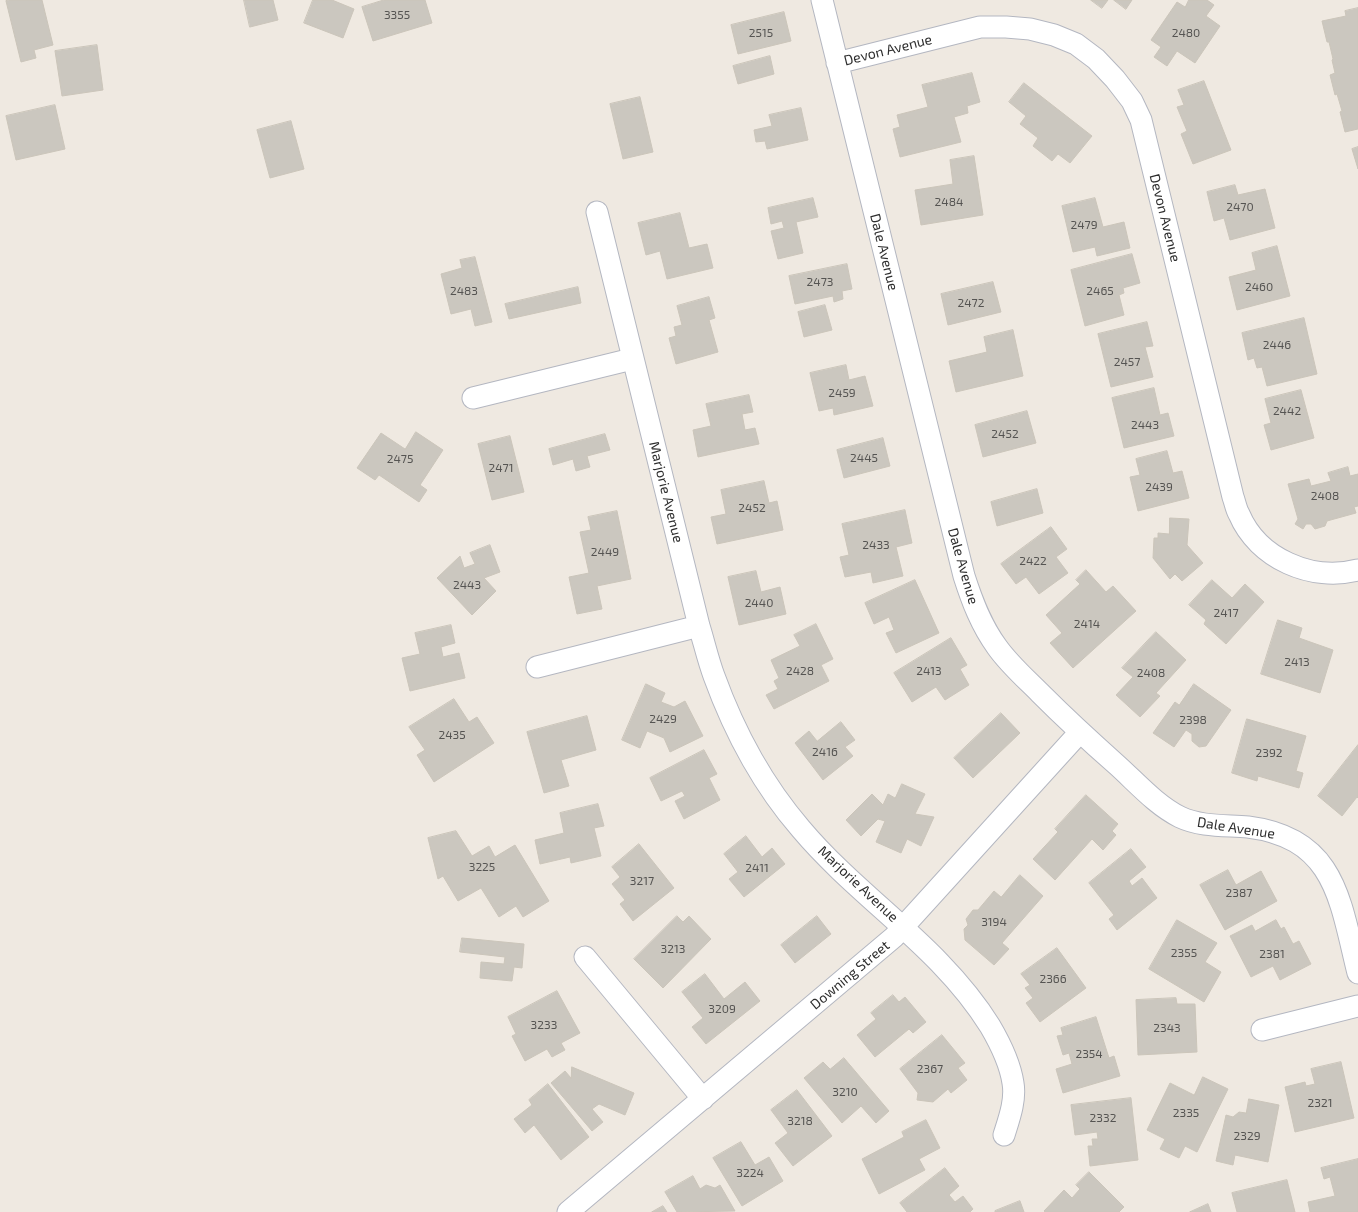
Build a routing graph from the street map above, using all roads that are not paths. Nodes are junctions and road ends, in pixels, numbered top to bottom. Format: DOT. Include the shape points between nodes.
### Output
graph roads {
  1 [pos="822,0"];
  2 [pos="837,63"];
  3 [pos="598,212"];
  4 [pos="632,359"];
  5 [pos="473,398"];
  6 [pos="1358,570"];
  7 [pos="699,626"];
  8 [pos="537,667"];
  9 [pos="1080,732"];
  10 [pos="904,927"];
  11 [pos="585,957"];
  12 [pos="1358,973"];
  13 [pos="1358,1006"];
  14 [pos="1262,1030"];
  15 [pos="703,1099"];
  16 [pos="1004,1134"];
  17 [pos="568,1212"];
  1 -- 2 [label="street, Dale Avenue"];
  2 -- 6 [label="street, Devon Avenue" via="980,28 1006,27 1054,35 1076,44 1096,59 1132,101 1141,120 1239,515 1259,544 1275,557 1296,567 1316,573 1337,574"];
  2 -- 9 [label="street, Dale Avenue" via="971,599 996,646"];
  3 -- 4 [label="street, Marjorie Avenue"];
  4 -- 5 [label="street"];
  4 -- 7 [label="street, Marjorie Avenue"];
  7 -- 8 [label="street"];
  7 -- 10 [label="street, Marjorie Avenue" via="726,707 742,740 777,798 800,829 828,858"];
  9 -- 10 [label="street, Downing Street"];
  9 -- 12 [label="street, Dale Avenue" via="1163,807 1181,817 1200,823 1269,831 1292,839 1309,851 1325,868 1336,889"];
  10 -- 15 [label="street, Downing Street" via="882,949"];
  10 -- 16 [label="street, Marjorie Avenue" via="943,966 997,1038 1014,1084"];
  11 -- 15 [label="street"];
  13 -- 14 [label="street"];
  15 -- 17 [label="street, Downing Street"];
}
